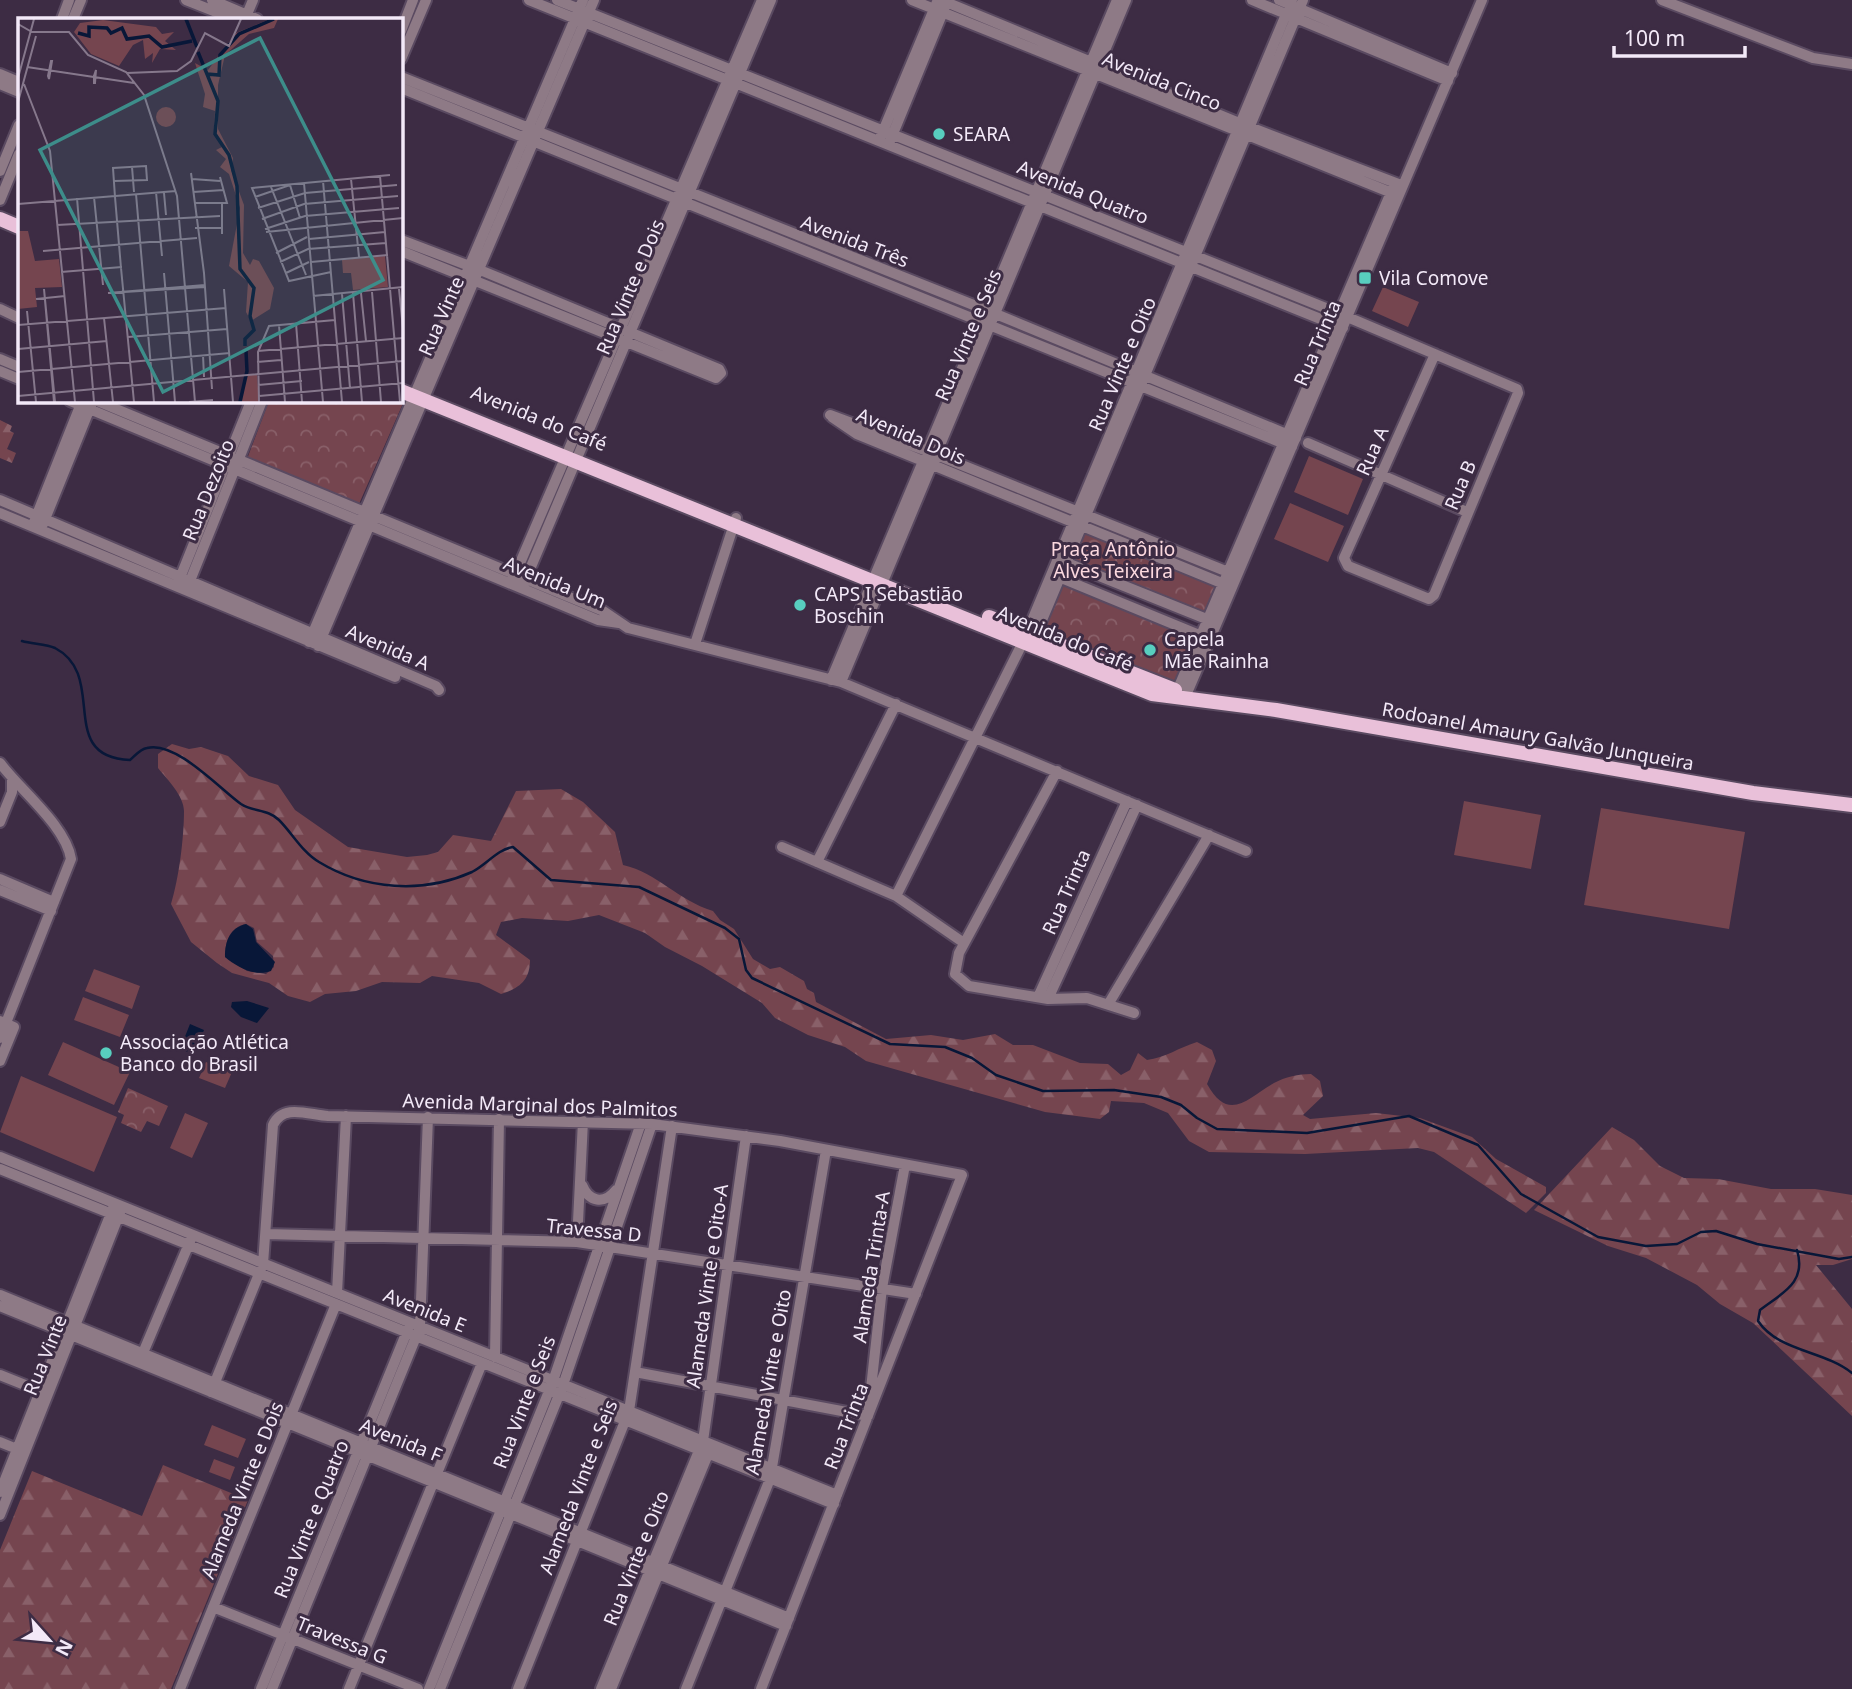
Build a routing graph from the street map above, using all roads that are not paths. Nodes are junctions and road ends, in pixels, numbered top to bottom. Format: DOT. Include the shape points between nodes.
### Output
graph roads {
  1 [pos="69,0"];
  2 [pos="81,0"];
  3 [pos="186,0"];
  4 [pos="212,0"];
  5 [pos="253,0"];
  6 [pos="413,0"];
  7 [pos="426,0"];
  8 [pos="530,0"];
  9 [pos="556,0"];
  10 [pos="594,0"];
  11 [pos="762,0"];
  12 [pos="771,0"];
  13 [pos="912,0"];
  14 [pos="1117,0"];
  15 [pos="1126,0"];
  16 [pos="1252,0"];
  17 [pos="1279,0"];
  18 [pos="1482,0"];
  19 [pos="1662,0"];
  20 [pos="941,4"];
  21 [pos="1295,8"];
  22 [pos="582,12"];
  23 [pos="241,15"];
  24 [pos="62,18"];
  25 [pos="73,18"];
  26 [pos="402,28"];
  27 [pos="402,57"];
  28 [pos="1852,64"];
  29 [pos="1093,68"];
  30 [pos="0,74"];
  31 [pos="734,76"];
  32 [pos="402,77"];
  33 [pos="1450,77"];
  34 [pos="18,82"];
  35 [pos="0,84"];
  36 [pos="402,88"];
  37 [pos="18,92"];
  38 [pos="18,127"];
  39 [pos="1245,129"];
  40 [pos="531,134"];
  41 [pos="886,137"];
  42 [pos="18,156"];
  43 [pos="0,171"];
  44 [pos="1397,190"];
  45 [pos="683,196"];
  46 [pos="1039,198"];
  47 [pos="0,201"];
  48 [pos="0,219"];
  49 [pos="18,227"];
  50 [pos="0,228"];
  51 [pos="18,236"];
  52 [pos="402,240"];
  53 [pos="402,251"];
  54 [pos="1190,260"];
  55 [pos="473,273"];
  56 [pos="0,309"];
  57 [pos="988,317"];
  58 [pos="18,318"];
  59 [pos="1341,321"];
  60 [pos="624,335"];
  61 [pos="1435,354"];
  62 [pos="0,359"];
  63 [pos="18,368"];
  64 [pos="0,371"];
  65 [pos="18,379"];
  66 [pos="1140,379"];
  67 [pos="1517,388"];
  68 [pos="415,393"];
  69 [pos="251,402"];
  70 [pos="262,402"];
  71 [pos="85,403"];
  72 [pos="1290,441"];
  73 [pos="1308,443"];
  74 [pos="570,455"];
  75 [pos="930,458"];
  76 [pos="232,463"];
  77 [pos="1381,475"];
  78 [pos="0,500"];
  79 [pos="1468,512"];
  80 [pos="0,513"];
  81 [pos="367,519"];
  82 [pos="1081,519"];
  83 [pos="735,522"];
  84 [pos="38,523"];
  85 [pos="1067,563"];
  86 [pos="878,578"];
  87 [pos="1061,578"];
  88 [pos="1231,580"];
  89 [pos="518,582"];
  90 [pos="183,585"];
  91 [pos="1434,595"];
  92 [pos="1209,620"];
  93 [pos="1202,636"];
  94 [pos="1029,639"];
  95 [pos="315,640"];
  96 [pos="695,644"];
  97 [pos="836,681"];
  98 [pos="1180,696"];
  99 [pos="1217,703"];
  100 [pos="896,704"];
  101 [pos="975,737"];
  102 [pos="0,763"];
  103 [pos="1057,771"];
  104 [pos="12,780"];
  105 [pos="1132,803"];
  106 [pos="1852,806"];
  107 [pos="0,822"];
  108 [pos="1209,835"];
  109 [pos="782,846"];
  110 [pos="1246,850"];
  111 [pos="817,862"];
  112 [pos="0,880"];
  113 [pos="0,890"];
  114 [pos="896,896"];
  115 [pos="52,907"];
  116 [pos="964,943"];
  117 [pos="1043,998"];
  118 [pos="1109,1003"];
  119 [pos="1134,1013"];
  120 [pos="5,1030"];
  121 [pos="0,1061"];
  122 [pos="346,1116"];
  123 [pos="428,1117"];
  124 [pos="499,1119"];
  125 [pos="583,1121"];
  126 [pos="646,1124"];
  127 [pos="672,1126"];
  128 [pos="746,1136"];
  129 [pos="826,1150"];
  130 [pos="0,1157"];
  131 [pos="905,1165"];
  132 [pos="1,1169"];
  133 [pos="623,1174"];
  134 [pos="962,1175"];
  135 [pos="580,1178"];
  136 [pos="117,1210"];
  137 [pos="266,1234"];
  138 [pos="340,1237"];
  139 [pos="425,1238"];
  140 [pos="190,1240"];
  141 [pos="497,1240"];
  142 [pos="577,1242"];
  143 [pos="603,1246"];
  144 [pos="653,1254"];
  145 [pos="728,1265"];
  146 [pos="265,1270"];
  147 [pos="805,1277"];
  148 [pos="882,1289"];
  149 [pos="916,1294"];
  150 [pos="0,1295"];
  151 [pos="337,1299"];
  152 [pos="0,1306"];
  153 [pos="69,1329"];
  154 [pos="414,1330"];
  155 [pos="495,1357"];
  156 [pos="141,1358"];
  157 [pos="482,1363"];
  158 [pos="635,1372"];
  159 [pos="0,1375"];
  160 [pos="711,1387"];
  161 [pos="556,1388"];
  162 [pos="216,1389"];
  163 [pos="40,1391"];
  164 [pos="784,1400"];
  165 [pos="627,1416"];
  166 [pos="868,1416"];
  167 [pos="289,1418"];
  168 [pos="0,1442"];
  169 [pos="706,1448"];
  170 [pos="363,1449"];
  171 [pos="0,1454"];
  172 [pos="15,1454"];
  173 [pos="771,1474"];
  174 [pos="435,1478"];
  175 [pos="0,1492"];
  176 [pos="835,1500"];
  177 [pos="508,1508"];
  178 [pos="0,1515"];
  179 [pos="579,1537"];
  180 [pos="656,1568"];
  181 [pos="723,1596"];
  182 [pos="214,1607"];
  183 [pos="788,1622"];
  184 [pos="287,1637"];
  185 [pos="359,1665"];
  186 [pos="180,1689"];
  187 [pos="261,1689"];
  188 [pos="272,1689"];
  189 [pos="349,1689"];
  190 [pos="418,1689"];
  191 [pos="429,1689"];
  192 [pos="440,1689"];
  193 [pos="518,1689"];
  194 [pos="601,1689"];
  195 [pos="611,1689"];
  196 [pos="686,1689"];
  197 [pos="761,1689"];
  1 -- 24 [label="street"];
  2 -- 25 [label="street"];
  3 -- 23 [label="street"];
  4 -- 23 [label="street"];
  5 -- 23 [label="street"];
  6 -- 26 [label="street"];
  7 -- 27 [label="street"];
  8 -- 22 [label="street, Avenida Quatro"];
  9 -- 22 [label="street, Avenida Quatro"];
  10 -- 22 [label="street, Rua Vinte"];
  11 -- 31 [label="street, Rua Vinte e Dois"];
  12 -- 31 [label="street, Rua Vinte e Dois"];
  13 -- 20 [label="street, Avenida Cinco"];
  14 -- 29 [label="street, Rua Vinte e Seis"];
  15 -- 29 [label="street, Rua Vinte e Seis"];
  16 -- 21 [label="street"];
  17 -- 21 [label="street"];
  18 -- 33 [label="street, Rua Trinta"];
  19 -- 28 [label="street" via="1813,58"];
  20 -- 29 [label="street, Avenida Cinco"];
  20 -- 41 [label="street"];
  21 -- 33 [label="street"];
  21 -- 39 [label="street, Rua Vinte e Oito"];
  22 -- 31 [label="street, Avenida Quatro"];
  22 -- 40 [label="street, Rua Vinte"];
  29 -- 39 [label="street, Avenida Cinco"];
  29 -- 46 [label="street, Rua Vinte e Seis"];
  30 -- 34 [label="street"];
  31 -- 41 [label="street, Avenida Quatro"];
  31 -- 45 [label="street, Rua Vinte e Dois"];
  32 -- 40 [label="street, Avenida Três"];
  33 -- 44 [label="street, Rua Trinta"];
  35 -- 37 [label="street"];
  36 -- 40 [label="street, Avenida Três"];
  38 -- 43 [label="street"];
  39 -- 44 [label="street, Avenida Cinco"];
  39 -- 54 [label="street, Rua Vinte e Oito"];
  40 -- 45 [label="street, Avenida Três"];
  40 -- 55 [label="street, Rua Vinte"];
  41 -- 46 [label="street, Avenida Quatro"];
  42 -- 47 [label="street"];
  44 -- 59 [label="street, Rua Trinta"];
  45 -- 57 [label="street, Avenida Três"];
  45 -- 60 [label="street, Rua Vinte e Dois"];
  46 -- 54 [label="street, Avenida Quatro"];
  46 -- 57 [label="street, Rua Vinte e Seis"];
  48 -- 49 [label="main road"];
  50 -- 51 [label="main road"];
  52 -- 55 [label="street"];
  53 -- 55 [label="street"];
  54 -- 59 [label="street, Avenida Quatro"];
  54 -- 66 [label="street, Rua Vinte e Oito"];
  55 -- 60 [label="street"];
  55 -- 68 [label="street, Rua Vinte"];
  56 -- 58 [label="street"];
  57 -- 66 [label="street, Avenida Três"];
  57 -- 75 [label="street, Rua Vinte e Seis"];
  59 -- 61 [label="street, Avenida Quatro"];
  59 -- 72 [label="street, Rua Trinta"];
  60 -- 60 [label="street" via="716,378 719,377 719,369"];
  60 -- 74 [label="street, Rua Vinte e Dois"];
  61 -- 67 [label="street, Avenida Quatro"];
  61 -- 77 [label="street, Rua A"];
  62 -- 63 [label="street"];
  64 -- 65 [label="street"];
  66 -- 72 [label="street, Avenida Três"];
  66 -- 82 [label="street, Rua Vinte e Oito"];
  67 -- 79 [label="street, Rua B"];
  68 -- 74 [label="main road, Avenida do Café"];
  68 -- 81 [label="street, Rua Vinte"];
  69 -- 76 [label="street, Rua Dezoito"];
  70 -- 76 [label="street, Rua Dezoito"];
  71 -- 76 [label="street, Avenida Um"];
  71 -- 84 [label="street"];
  72 -- 88 [label="street, Rua Trinta"];
  73 -- 77 [label="street"];
  74 -- 83 [label="main road, Avenida do Café"];
  74 -- 89 [label="street, Rua Vinte e Dois"];
  75 -- 75 [label="street, Avenida Dois" via="830,415 848,429"];
  75 -- 82 [label="street, Avenida Dois"];
  75 -- 86 [label="street, Rua Vinte e Seis"];
  76 -- 81 [label="street, Avenida Um"];
  76 -- 90 [label="street, Rua Dezoito"];
  77 -- 79 [label="street"];
  77 -- 91 [label="street, Rua A" via="1345,562 1423,598"];
  78 -- 84 [label="street, Avenida A"];
  79 -- 91 [label="street, Rua B"];
  80 -- 84 [label="street, Avenida A"];
  81 -- 89 [label="street, Avenida Um"];
  81 -- 95 [label="street, Rua Vinte"];
  82 -- 85 [label="street, Rua Vinte e Oito"];
  82 -- 88 [label="street, Avenida Dois"];
  82 -- 94 [label="street, Rua Vinte e Oito"];
  83 -- 86 [label="main road, Avenida do Café"];
  83 -- 96 [label="street"];
  84 -- 90 [label="street, Avenida A"];
  85 -- 87 [label="street, Rua Vinte e Oito"];
  85 -- 92 [label="street"];
  86 -- 94 [label="main road, Avenida do Café"];
  86 -- 97 [label="street, Rua Vinte e Seis"];
  87 -- 93 [label="street"];
  87 -- 94 [label="street, Rua Vinte e Oito"];
  88 -- 92 [label="street, Rua Trinta"];
  88 -- 98 [label="street, Rua Trinta"];
  89 -- 96 [label="street, Avenida Um" via="619,623"];
  90 -- 95 [label="street, Avenida A"];
  92 -- 93 [label="street, Rua Trinta"];
  93 -- 98 [label="street, Rua Trinta"];
  94 -- 98 [label="main road, Avenida do Café"];
  94 -- 101 [label="street, Rua Vinte e Oito"];
  95 -- 95 [label="street, Avenida A" via="432,692 439,690 436,686"];
  96 -- 97 [label="street, Avenida Um"];
  97 -- 100 [label="street, Avenida Um"];
  98 -- 99 [label="main road, Avenida do Café"];
  99 -- 106 [label="main road, Rodoanel Amaury Galvão Junqueira"];
  100 -- 101 [label="street, Avenida Um"];
  100 -- 111 [label="street"];
  101 -- 103 [label="street, Avenida Um"];
  101 -- 114 [label="street, Rua Vinte e Oito"];
  102 -- 104 [label="street"];
  103 -- 105 [label="street, Avenida Um"];
  103 -- 116 [label="street"];
  104 -- 107 [label="street"];
  104 -- 115 [label="street" via="70,850 70,865"];
  105 -- 108 [label="street, Avenida Um"];
  105 -- 117 [label="street, Rua Trinta"];
  108 -- 110 [label="street, Avenida Um"];
  108 -- 118 [label="street"];
  109 -- 111 [label="street"];
  111 -- 114 [label="street"];
  112 -- 115 [label="street"];
  113 -- 115 [label="street"];
  114 -- 116 [label="street"];
  115 -- 120 [label="street"];
  116 -- 117 [label="street" via="954,968 961,983"];
  117 -- 118 [label="street"];
  118 -- 119 [label="street"];
  120 -- 121 [label="street"];
  122 -- 123 [label="street, Avenida Marginal dos Palmitos"];
  122 -- 137 [label="street, Avenida Marginal dos Palmitos" via="282,1113 273,1127"];
  122 -- 138 [label="street, Alameda Vinte e Dois"];
  123 -- 124 [label="street, Avenida Marginal dos Palmitos"];
  123 -- 139 [label="street, Rua Vinte e Quatro"];
  124 -- 125 [label="street, Avenida Marginal dos Palmitos"];
  124 -- 141 [label="street"];
  125 -- 126 [label="street, Avenida Marginal dos Palmitos"];
  125 -- 135 [label="street"];
  126 -- 127 [label="street, Avenida Marginal dos Palmitos"];
  126 -- 133 [label="street, Rua Vinte e Seis"];
  126 -- 143 [label="street, Rua Vinte e Seis"];
  127 -- 128 [label="street, Avenida Marginal dos Palmitos"];
  127 -- 144 [label="street, Alameda Vinte e Seis"];
  128 -- 129 [label="street, Avenida Marginal dos Palmitos"];
  128 -- 145 [label="street, Alameda Vinte e Oito-A"];
  129 -- 131 [label="street, Avenida Marginal dos Palmitos"];
  129 -- 147 [label="street, Alameda Vinte e Oito"];
  130 -- 136 [label="street, Avenida E"];
  131 -- 134 [label="street, Avenida Marginal dos Palmitos"];
  131 -- 148 [label="street, Alameda Trinta-A"];
  132 -- 136 [label="street, Avenida E"];
  133 -- 135 [label="street" via="616,1190 602,1200 588,1196"];
  133 -- 143 [label="street, Rua Vinte e Seis"];
  134 -- 149 [label="street, Rua Trinta"];
  135 -- 142 [label="street"];
  136 -- 140 [label="street, Avenida E"];
  136 -- 153 [label="street, Rua Vinte"];
  137 -- 138 [label="street, Travessa D"];
  137 -- 146 [label="street"];
  138 -- 139 [label="street, Travessa D"];
  138 -- 151 [label="street, Alameda Vinte e Dois"];
  139 -- 141 [label="street, Travessa D"];
  139 -- 154 [label="street, Rua Vinte e Quatro"];
  140 -- 146 [label="street, Avenida E"];
  140 -- 156 [label="street"];
  141 -- 142 [label="street, Travessa D"];
  141 -- 155 [label="street"];
  142 -- 143 [label="street, Travessa D"];
  143 -- 144 [label="street, Travessa D"];
  143 -- 161 [label="street, Rua Vinte e Seis"];
  144 -- 145 [label="street, Travessa D"];
  144 -- 158 [label="street, Alameda Vinte e Seis"];
  145 -- 147 [label="street, Travessa D"];
  145 -- 160 [label="street, Alameda Vinte e Oito-A"];
  146 -- 151 [label="street, Avenida E"];
  146 -- 162 [label="street"];
  147 -- 148 [label="street, Travessa D"];
  147 -- 164 [label="street, Alameda Vinte e Oito"];
  148 -- 149 [label="street, Travessa D"];
  148 -- 166 [label="street, Alameda Trinta-A"];
  149 -- 166 [label="street, Rua Trinta"];
  150 -- 153 [label="street, Avenida F"];
  151 -- 154 [label="street, Avenida E"];
  151 -- 167 [label="street, Alameda Vinte e Dois"];
  152 -- 153 [label="street, Avenida F"];
  153 -- 156 [label="street, Avenida F"];
  153 -- 163 [label="street, Rua Vinte"];
  153 -- 178 [label="street, Rua Vinte"];
  154 -- 155 [label="street, Avenida E"];
  154 -- 157 [label="street, Avenida E"];
  154 -- 170 [label="street, Rua Vinte e Quatro"];
  155 -- 161 [label="street, Avenida E"];
  156 -- 162 [label="street, Avenida F"];
  157 -- 161 [label="street, Avenida E"];
  157 -- 174 [label="street"];
  158 -- 160 [label="street"];
  158 -- 165 [label="street, Alameda Vinte e Seis"];
  159 -- 163 [label="street"];
  160 -- 164 [label="street"];
  160 -- 169 [label="street, Alameda Vinte e Oito-A"];
  161 -- 165 [label="street, Avenida E"];
  161 -- 177 [label="street, Rua Vinte e Seis"];
  162 -- 167 [label="street, Avenida F"];
  163 -- 172 [label="street, Rua Vinte"];
  164 -- 166 [label="street"];
  164 -- 173 [label="street, Alameda Vinte e Oito"];
  165 -- 169 [label="street, Avenida E"];
  165 -- 179 [label="street, Alameda Vinte e Seis"];
  166 -- 176 [label="street, Rua Trinta"];
  167 -- 170 [label="street, Avenida F"];
  167 -- 182 [label="street, Alameda Vinte e Dois"];
  168 -- 172 [label="street"];
  169 -- 173 [label="street, Avenida E"];
  169 -- 180 [label="street, Rua Vinte e Oito"];
  170 -- 174 [label="street, Avenida F"];
  170 -- 184 [label="street, Rua Vinte e Quatro"];
  171 -- 172 [label="street"];
  172 -- 175 [label="street, Rua Vinte"];
  173 -- 176 [label="street, Avenida E"];
  173 -- 181 [label="street, Alameda Vinte e Oito"];
  174 -- 177 [label="street, Avenida F"];
  174 -- 185 [label="street"];
  176 -- 183 [label="street, Rua Trinta"];
  177 -- 179 [label="street, Avenida F"];
  177 -- 191 [label="street, Rua Vinte e Seis"];
  177 -- 192 [label="street, Rua Vinte e Seis"];
  179 -- 180 [label="street, Avenida F"];
  179 -- 193 [label="street, Alameda Vinte e Seis"];
  180 -- 181 [label="street, Avenida F"];
  180 -- 194 [label="street, Rua Vinte e Oito"];
  180 -- 195 [label="street, Rua Vinte e Oito"];
  181 -- 183 [label="street, Avenida F"];
  181 -- 196 [label="street, Alameda Vinte e Oito"];
  182 -- 184 [label="street, Travessa G"];
  182 -- 186 [label="street, Alameda Vinte e Dois"];
  183 -- 197 [label="street, Rua Trinta"];
  184 -- 185 [label="street, Travessa G"];
  184 -- 187 [label="street, Rua Vinte e Quatro"];
  184 -- 188 [label="street, Rua Vinte e Quatro"];
  185 -- 189 [label="street"];
  185 -- 190 [label="street, Travessa G"];
}
